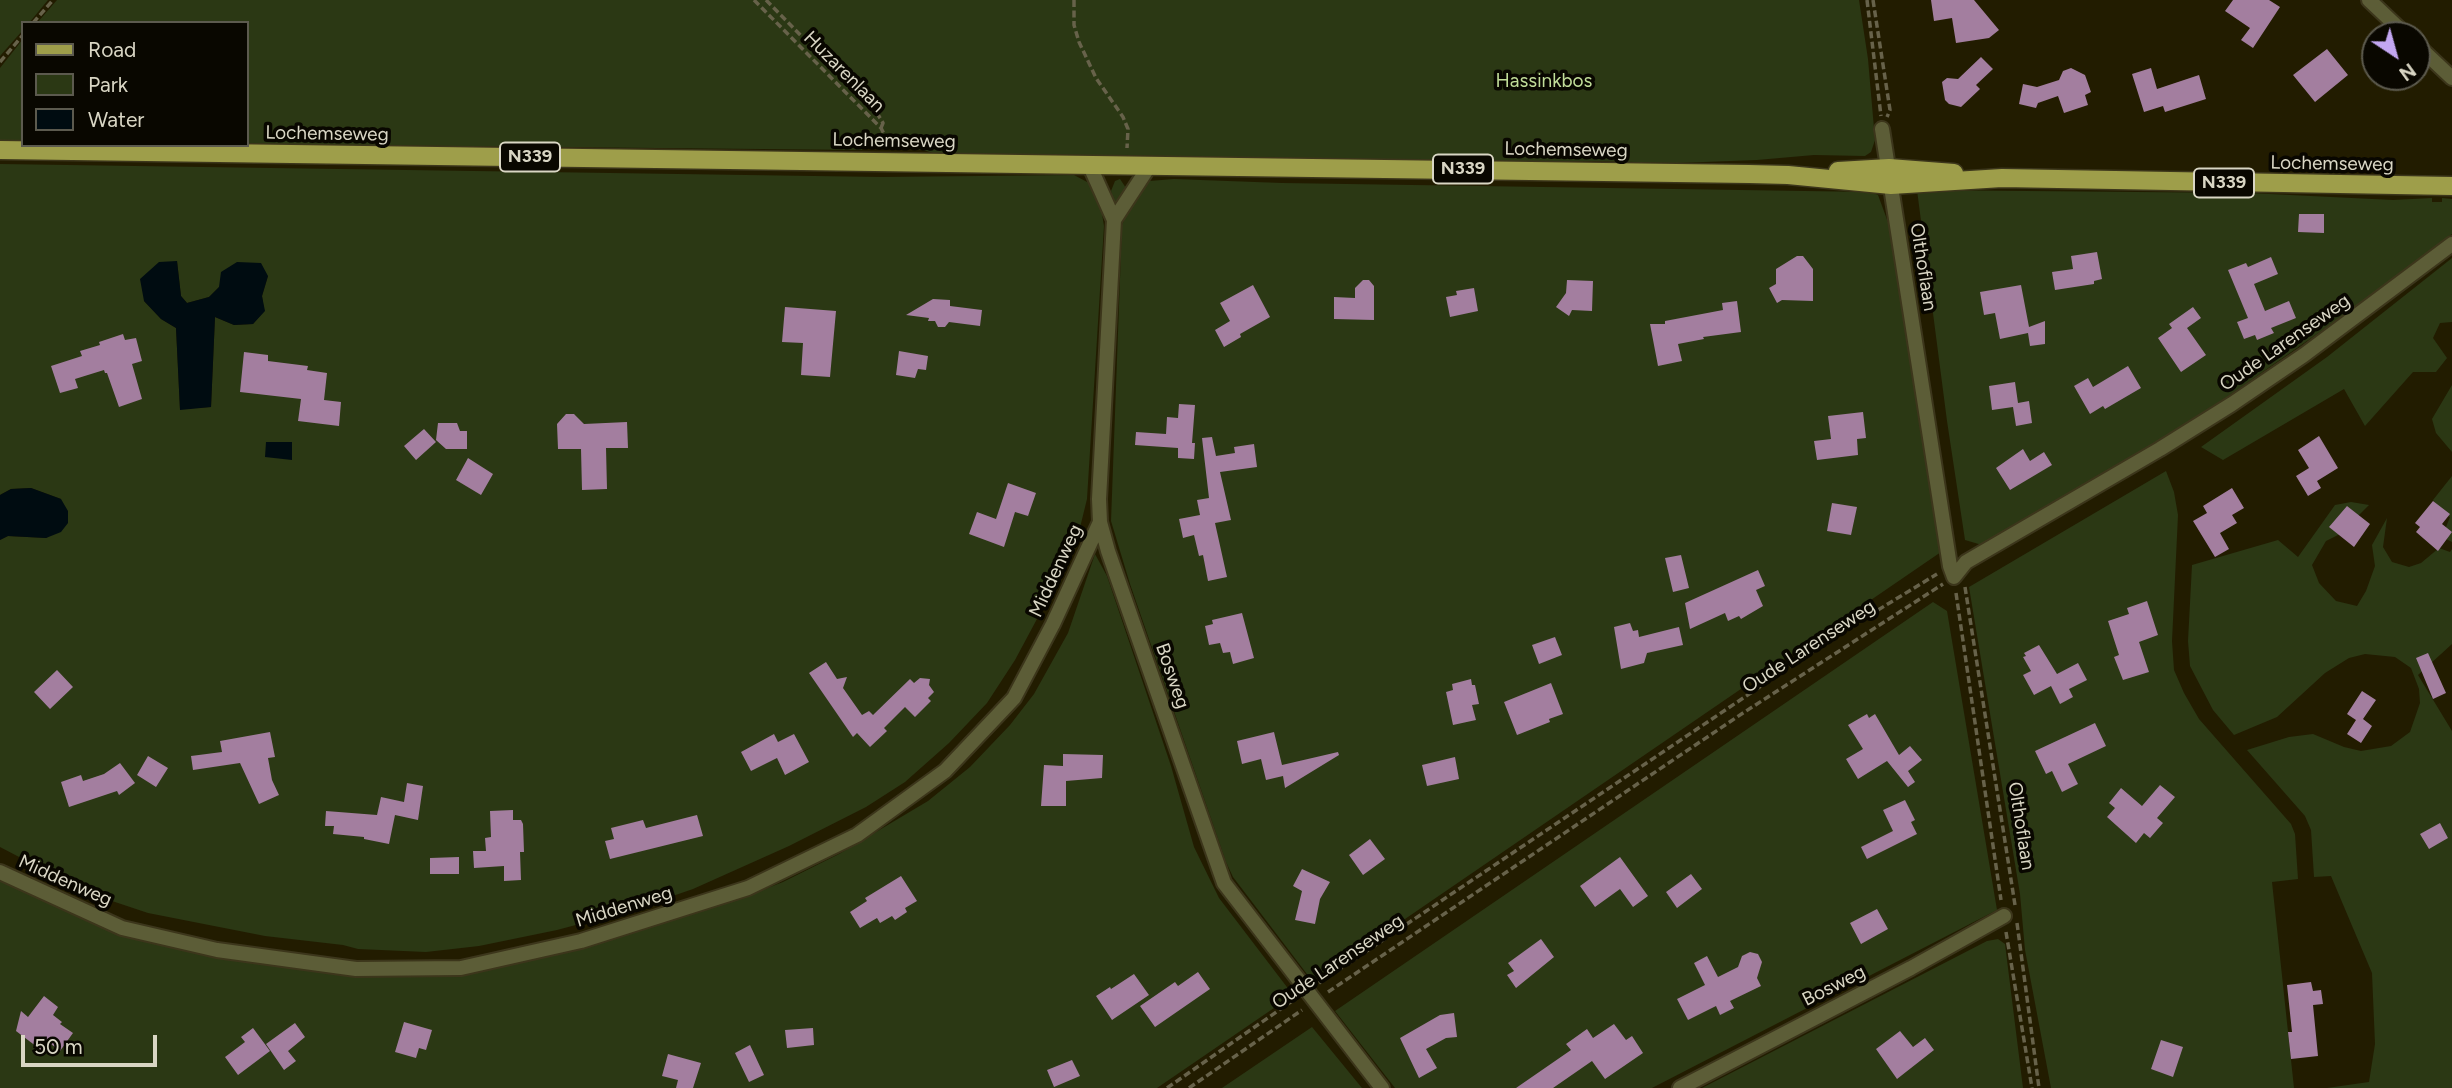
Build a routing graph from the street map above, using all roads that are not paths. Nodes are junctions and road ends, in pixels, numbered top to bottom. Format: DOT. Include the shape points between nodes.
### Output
graph roads {
  1 [pos="2369,0"];
  2 [pos="2391,21"];
  3 [pos="2431,58"];
  4 [pos="2452,78"];
  5 [pos="1882,129"];
  6 [pos="0,150"];
  7 [pos="1089,164"];
  8 [pos="1150,164"];
  9 [pos="1890,176"];
  10 [pos="2452,186"];
  11 [pos="1114,220"];
  12 [pos="2452,244"];
  13 [pos="1100,522"];
  14 [pos="1952,571"];
  15 [pos="0,872"];
  16 [pos="2012,916"];
  17 [pos="1382,1088"];
  18 [pos="1679,1088"];
  1 -- 2 [label="street"];
  3 -- 4 [label="street"];
  5 -- 9 [label="street, Olthoflaan"];
  6 -- 7 [label="main road, Lochemseweg / N339"];
  7 -- 8 [label="main road, Lochemseweg / N339"];
  7 -- 11 [label="street, Bosweg"];
  8 -- 9 [label="main road, Lochemseweg / N339"];
  8 -- 11 [label="street, Bosweg"];
  9 -- 10 [label="main road, Lochemseweg / N339"];
  9 -- 14 [label="street, Olthoflaan"];
  11 -- 13 [label="street, Bosweg"];
  12 -- 14 [label="street, Oude Larenseweg" via="2232,404"];
  13 -- 15 [label="street, Middenweg" via="1014,698 945,771 857,835 748,888 581,941 461,968 356,969 217,950 122,928"];
  13 -- 17 [label="street, Bosweg" via="1224,883"];
  16 -- 18 [label="street, Bosweg"];
}
